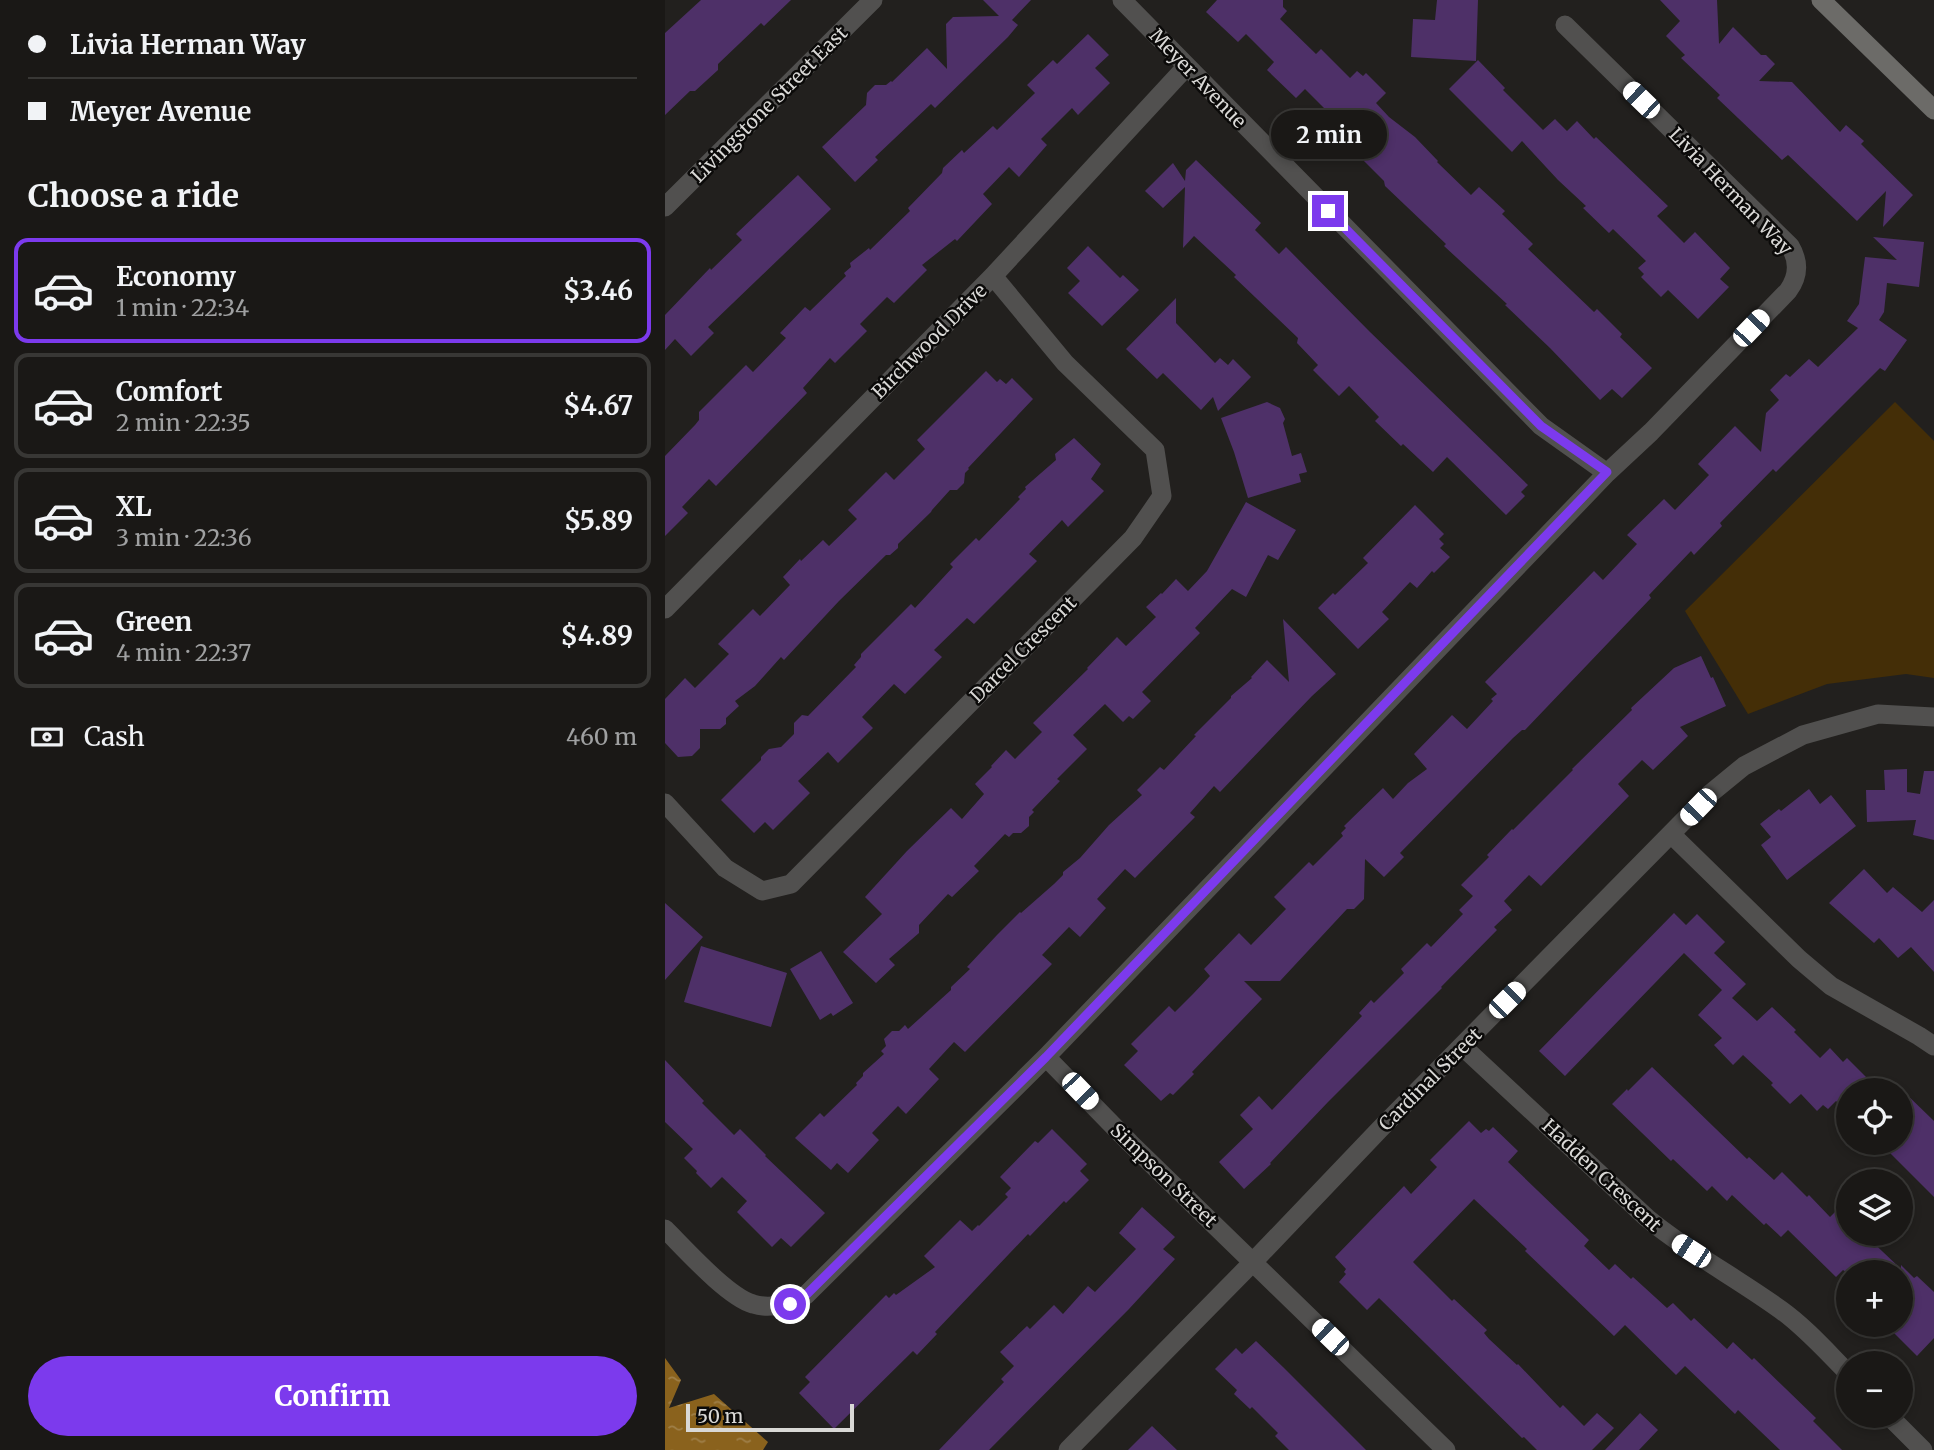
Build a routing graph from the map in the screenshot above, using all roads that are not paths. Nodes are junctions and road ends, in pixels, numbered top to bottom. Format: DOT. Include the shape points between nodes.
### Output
graph roads {
  1 [pos="873,0"];
  2 [pos="1122,0"];
  3 [pos="1821,0"];
  4 [pos="1565,25"];
  5 [pos="1186,67"];
  6 [pos="1934,110"];
  7 [pos="665,207"];
  8 [pos="993,276"];
  9 [pos="1607,472"];
  10 [pos="665,609"];
  11 [pos="1934,717"];
  12 [pos="665,803"];
  13 [pos="1672,835"];
  14 [pos="1462,1046"];
  15 [pos="1934,1046"];
  16 [pos="1046,1057"];
  17 [pos="665,1229"];
  18 [pos="1253,1262"];
  19 [pos="1836,1361"];
  20 [pos="1901,1428"];
  21 [pos="1068,1450"];
  22 [pos="1446,1450"];
  23 [pos="1923,1450"];
  1 -- 7 [label="street, Livingstone Street East"];
  2 -- 5 [label="street, Meyer Avenue"];
  3 -- 6 [label="main road"];
  4 -- 9 [label="street, Livia Herman Way" via="1787,244 1797,265 1789,290"];
  5 -- 8 [label="street, Birchwood Drive"];
  5 -- 9 [label="street, Meyer Avenue" via="1541,426"];
  8 -- 10 [label="street, Birchwood Drive"];
  8 -- 12 [label="street, Darcel Crescent" via="1065,363 1155,450 1162,496 1133,538 792,884 762,891 726,868"];
  9 -- 16 [label="street, Livia Herman Way"];
  11 -- 13 [label="street, Cardinal Street" via="1878,714 1803,735 1744,766"];
  13 -- 14 [label="street, Cardinal Street"];
  13 -- 15 [label="street" via="1831,986"];
  14 -- 18 [label="street, Cardinal Street"];
  14 -- 19 [label="street, Hadden Crescent" via="1647,1218 1783,1311"];
  16 -- 17 [label="street, Livia Herman Way" via="806,1295 790,1304 754,1305 738,1297"];
  16 -- 18 [label="street, Simpson Street"];
  18 -- 21 [label="street, Cardinal Street"];
  18 -- 22 [label="street, Simpson Street"];
  20 -- 23 [label="street"];
}
